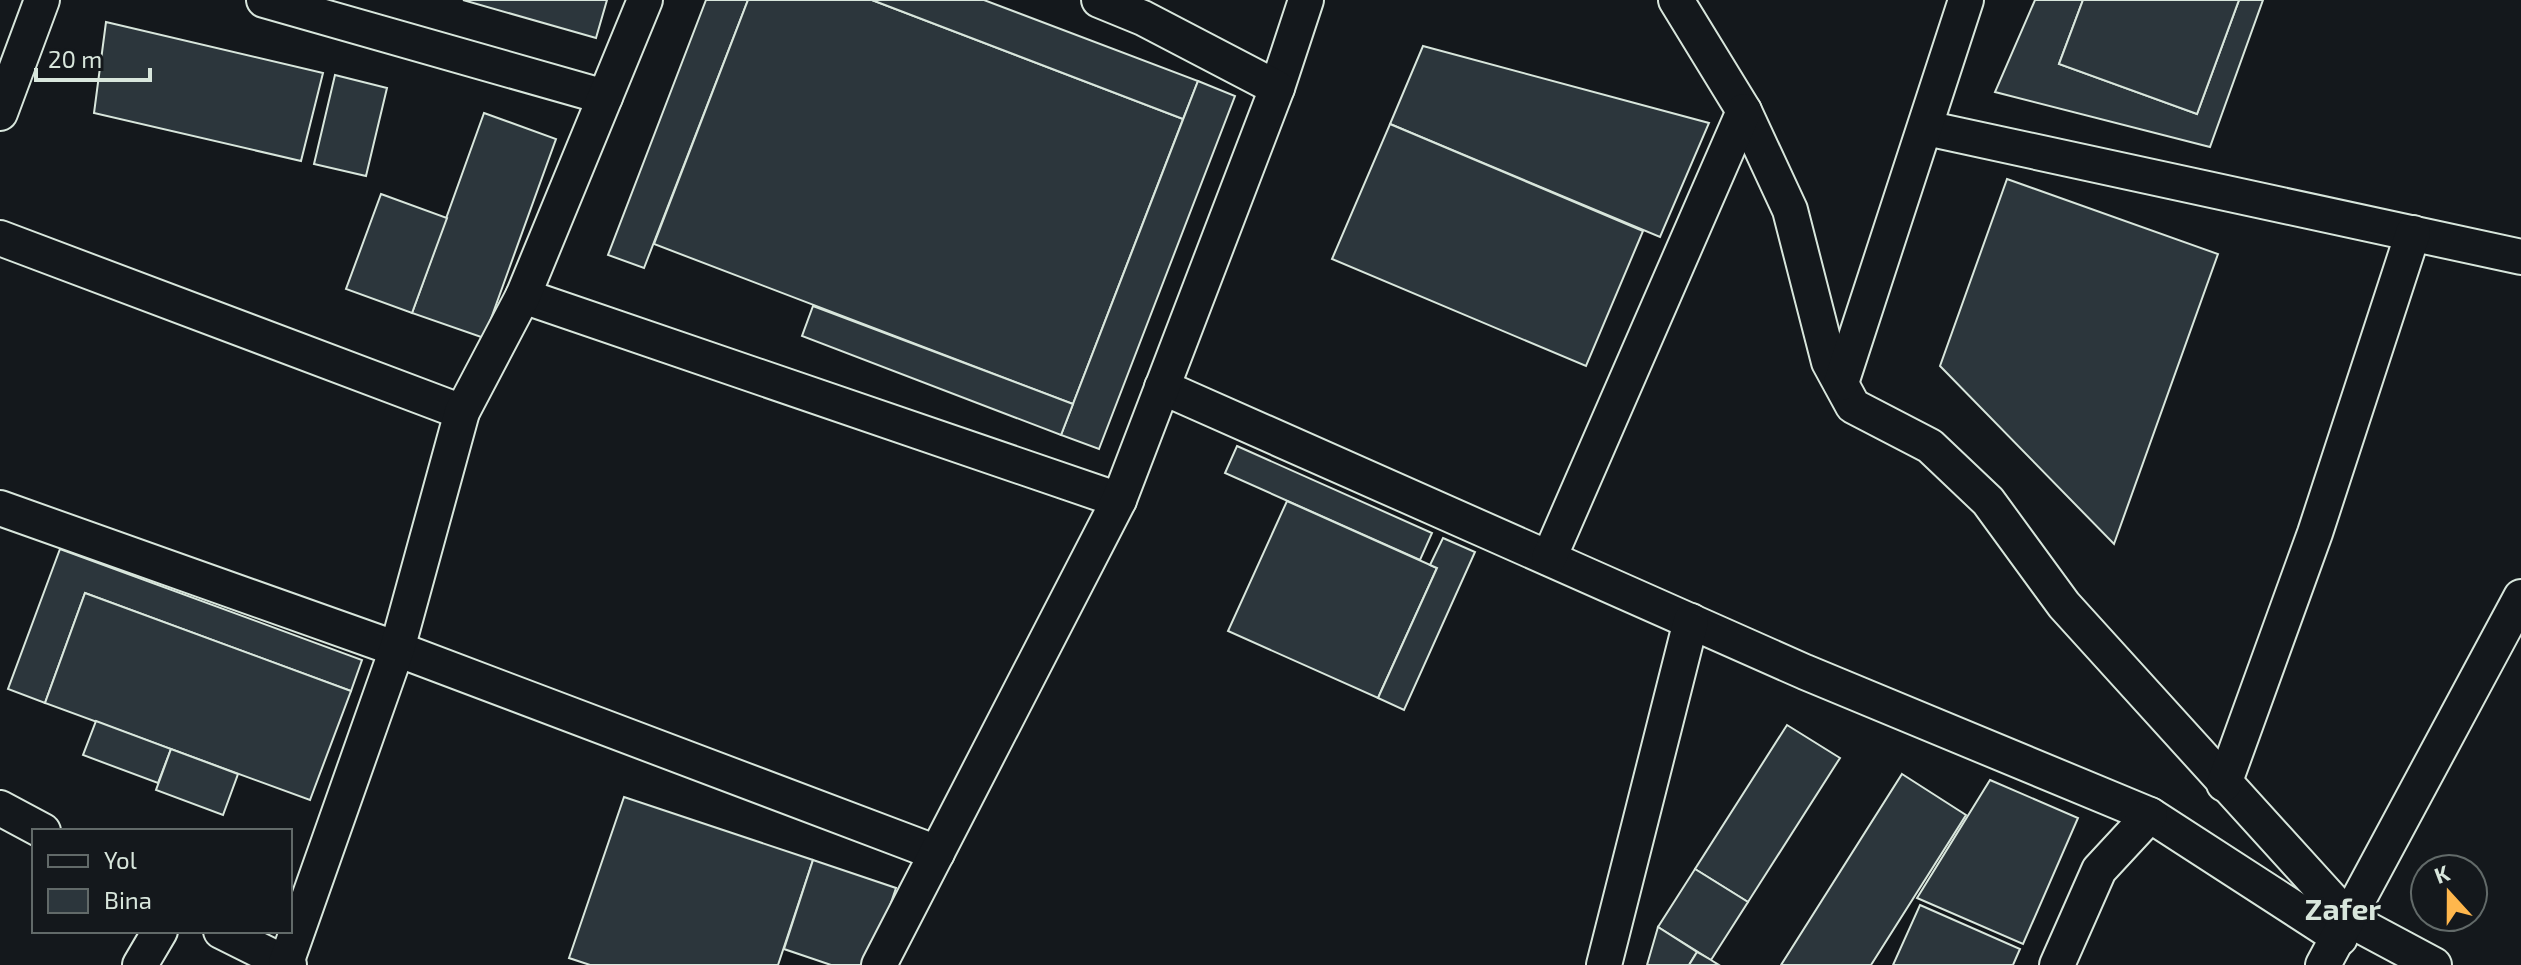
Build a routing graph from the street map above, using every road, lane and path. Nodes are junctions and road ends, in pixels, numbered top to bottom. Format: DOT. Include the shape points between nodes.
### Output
graph roads {
  1 [pos="42,0"];
  2 [pos="264,0"];
  3 [pos="645,0"];
  4 [pos="1099,0"];
  5 [pos="1306,0"];
  6 [pos="1676,0"];
  7 [pos="1966,0"];
  8 [pos="15,32"];
  9 [pos="1277,88"];
  10 [pos="605,97"];
  11 [pos="1744,111"];
  12 [pos="0,113"];
  13 [pos="1926,128"];
  14 [pos="2413,233"];
  15 [pos="0,238"];
  16 [pos="2521,257"];
  17 [pos="523,296"];
  18 [pos="1841,383"];
  19 [pos="1162,387"];
  20 [pos="462,412"];
  21 [pos="1119,500"];
  22 [pos="0,508"];
  23 [pos="1549,558"];
  24 [pos="2519,609"];
  25 [pos="1691,621"];
  26 [pos="397,649"];
  27 [pos="2224,784"];
  28 [pos="0,808"];
  29 [pos="2150,815"];
  30 [pos="39,829"];
  31 [pos="937,853"];
  32 [pos="159,933"];
  33 [pos="225,933"];
  34 [pos="2337,941"];
  35 [pos="288,964"];
  36 [pos="140,965"];
  37 [pos="879,965"];
  38 [pos="1604,965"];
  39 [pos="2057,965"];
  40 [pos="2434,965"];
  1 -- 8 [label="street"];
  2 -- 10 [label="street"];
  3 -- 10 [label="street"];
  4 -- 9 [label="street"];
  5 -- 9 [label="street"];
  6 -- 11 [label="street"];
  7 -- 13 [label="street"];
  8 -- 12 [label="street"];
  9 -- 19 [label="street"];
  10 -- 17 [label="street"];
  11 -- 18 [label="street" via="1790,210 1813,308"];
  11 -- 23 [label="street"];
  13 -- 14 [label="street"];
  13 -- 18 [label="street"];
  14 -- 16 [label="street"];
  14 -- 27 [label="street" via="2315,533"];
  15 -- 20 [label="street"];
  17 -- 20 [label="street"];
  17 -- 21 [label="street"];
  18 -- 27 [label="street" via="1853,406 1930,446 1988,501 2064,605"];
  19 -- 21 [label="street"];
  19 -- 23 [label="street"];
  20 -- 26 [label="street"];
  21 -- 31 [label="street"];
  22 -- 26 [label="street"];
  23 -- 25 [label="street"];
  24 -- 34 [label="street"];
  25 -- 29 [label="street"];
  25 -- 38 [label="street"];
  26 -- 31 [label="street"];
  26 -- 35 [label="street"];
  27 -- 34 [label="street"];
  28 -- 30 [label="street"];
  29 -- 34 [label="street"];
  29 -- 39 [label="street" via="2099,870"];
  31 -- 37 [label="street"];
  32 -- 36 [label="street"];
  33 -- 35 [label="street"];
  34 -- 40 [label="street"];
}
